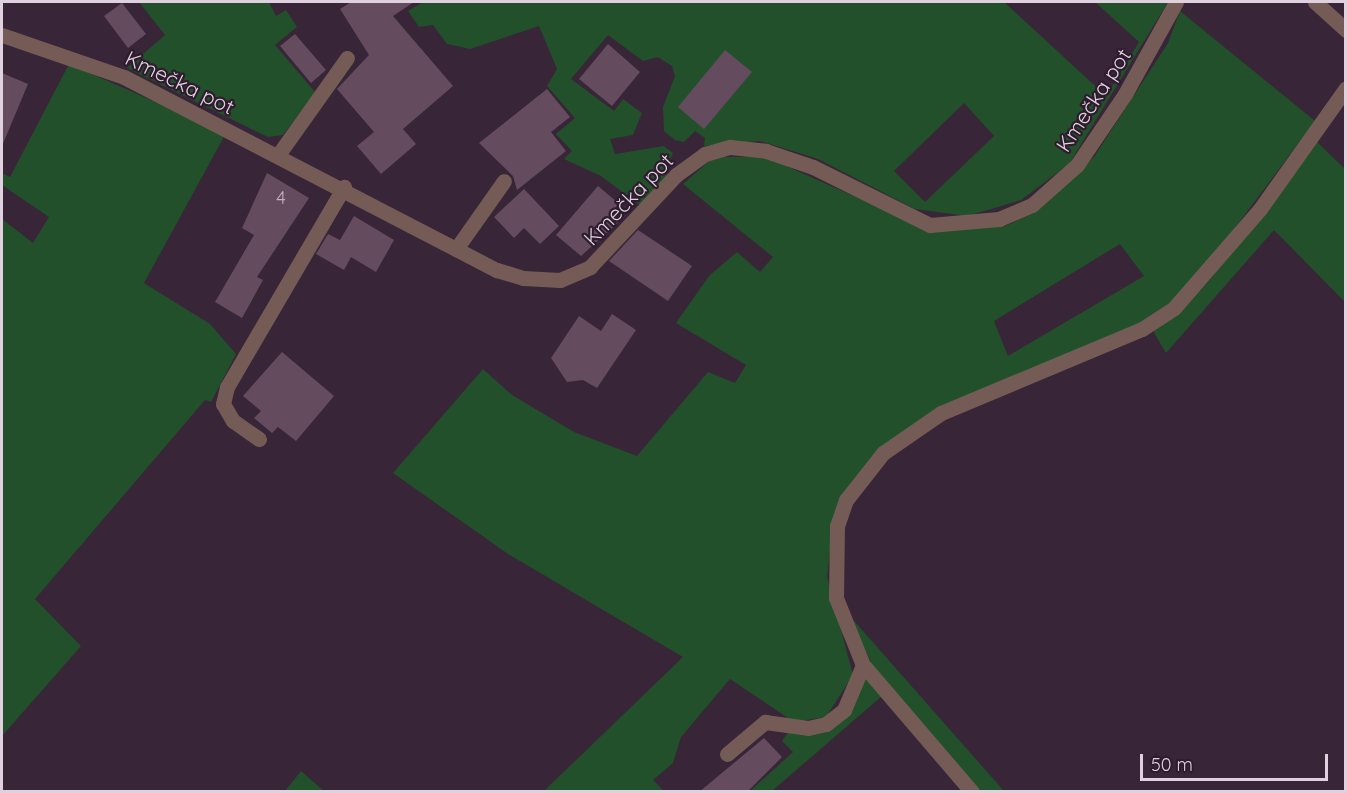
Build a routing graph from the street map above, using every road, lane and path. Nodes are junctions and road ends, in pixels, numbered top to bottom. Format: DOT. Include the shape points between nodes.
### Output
graph roads {
  1 [pos="1176,2"];
  2 [pos="1315,2"];
  3 [pos="1346,30"];
  4 [pos="2,35"];
  5 [pos="347,58"];
  6 [pos="1346,88"];
  7 [pos="278,155"];
  8 [pos="504,181"];
  9 [pos="344,187"];
  10 [pos="456,249"];
  11 [pos="259,439"];
  12 [pos="863,665"];
  13 [pos="727,754"];
  14 [pos="972,792"];
  1 -- 10 [label="street, Kmečka pot" via="1125,94 1070,174 1032,205 999,219 930,225 813,167 766,151 730,147 705,154 676,175 590,267 560,280 523,278"];
  2 -- 3 [label="street"];
  4 -- 7 [label="street, Kmečka pot" via="124,77"];
  5 -- 7 [label="street"];
  6 -- 12 [label="street" via="1260,209 1174,308 1142,329 941,413 883,453 861,478 837,526 834,569 836,598"];
  7 -- 9 [label="street, Kmečka pot"];
  8 -- 10 [label="street"];
  9 -- 10 [label="street, Kmečka pot"];
  9 -- 11 [label="street" via="227,387 223,404 233,421"];
  12 -- 13 [label="street" via="844,710 826,724 808,728 765,722"];
  12 -- 14 [label="street"];
}
